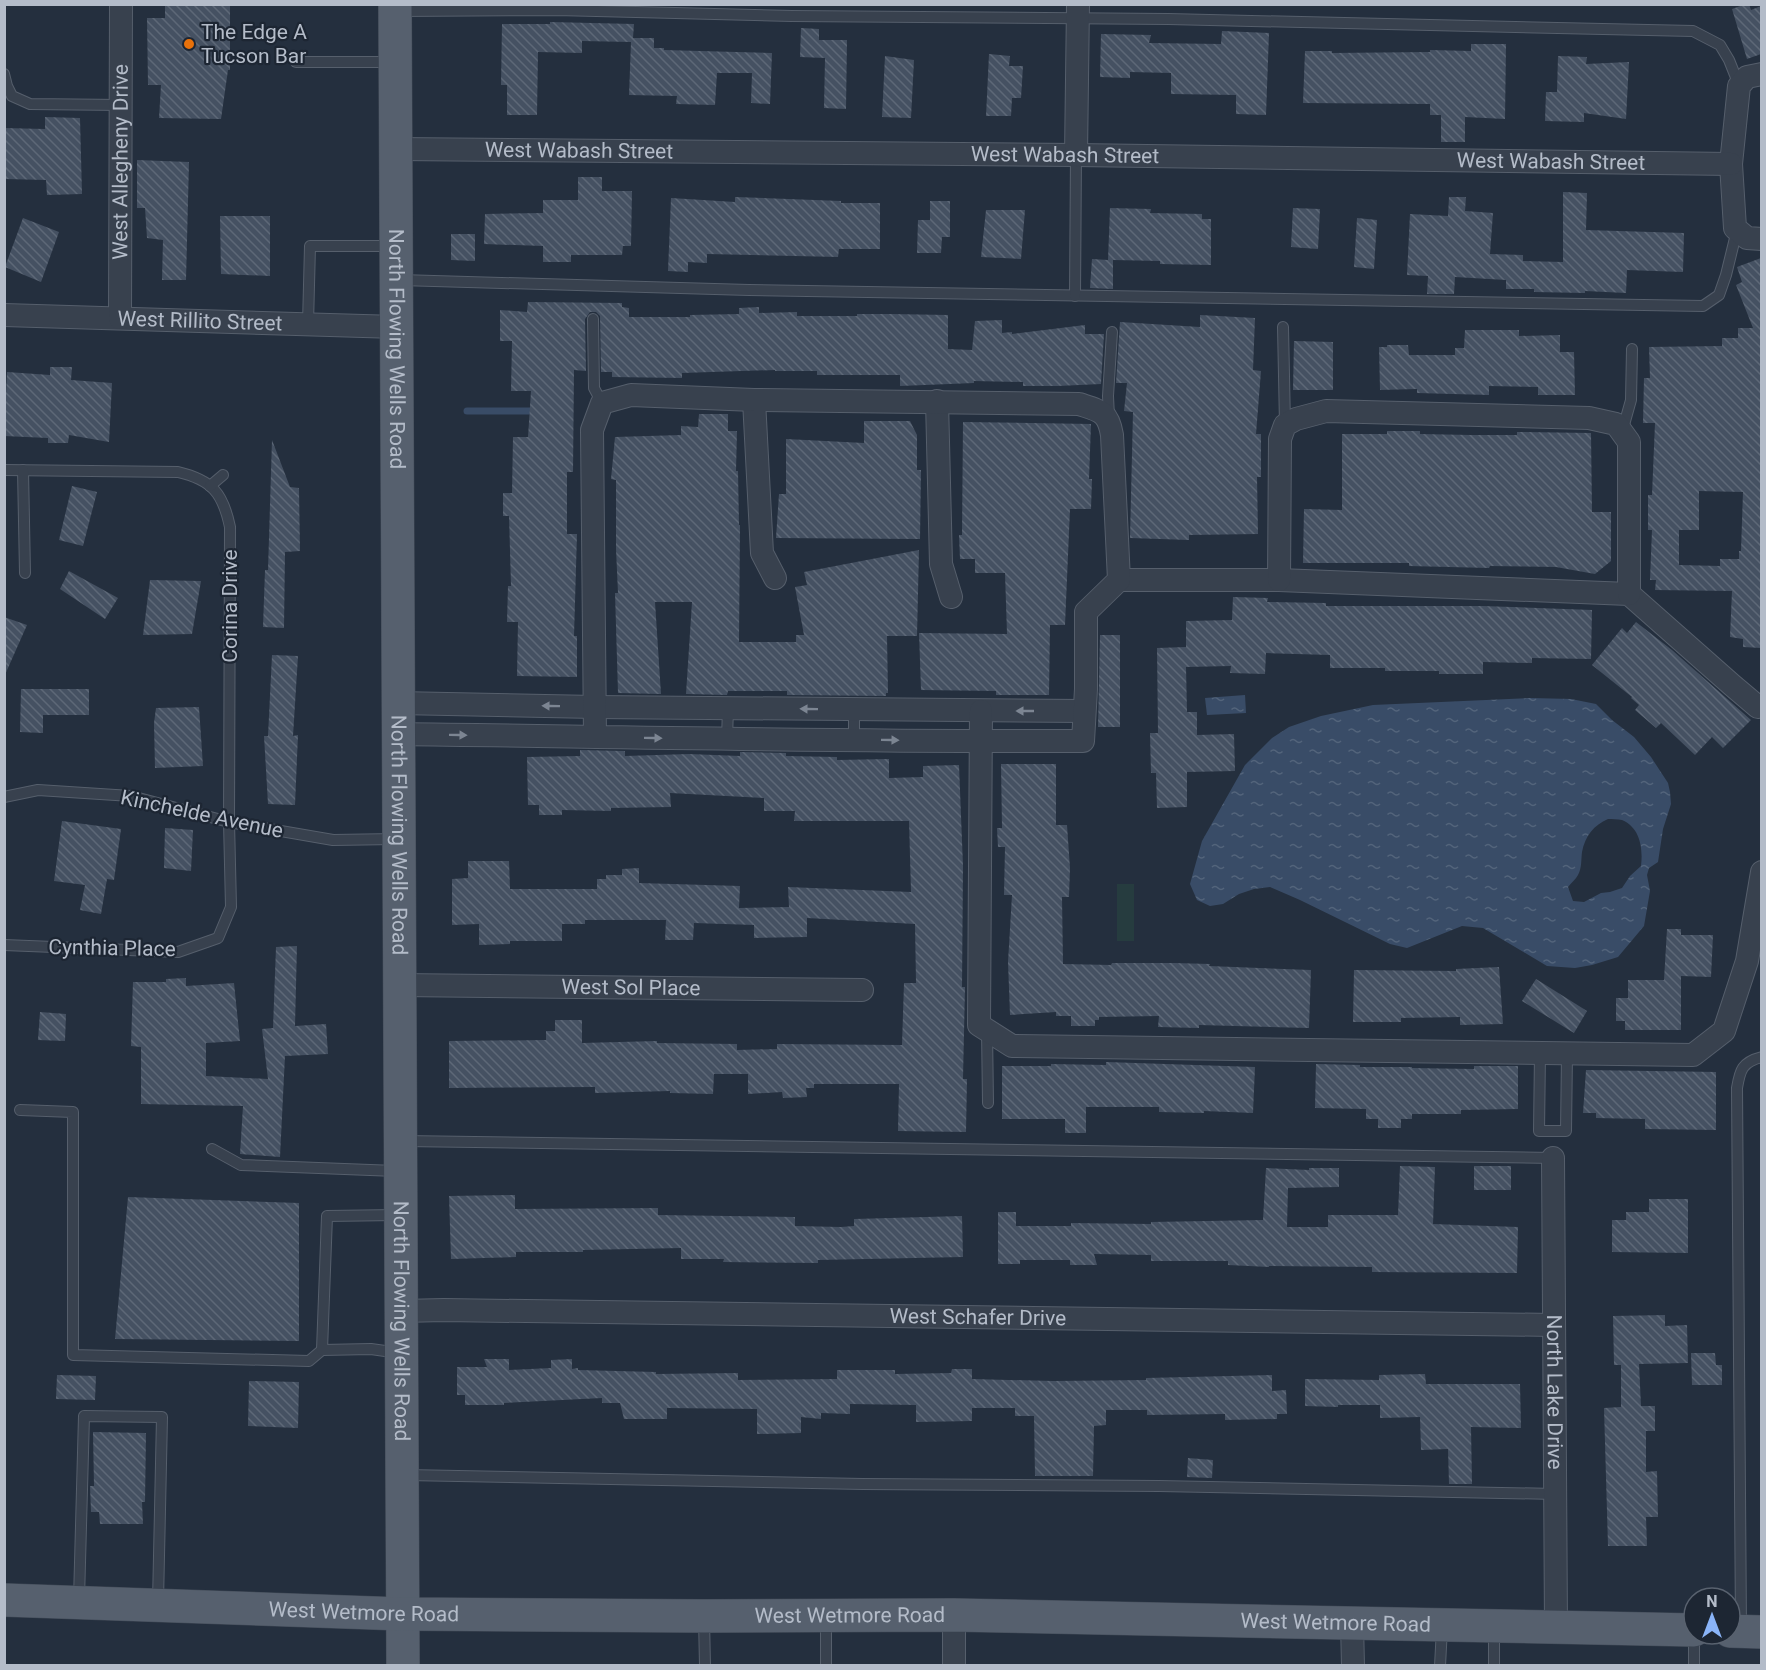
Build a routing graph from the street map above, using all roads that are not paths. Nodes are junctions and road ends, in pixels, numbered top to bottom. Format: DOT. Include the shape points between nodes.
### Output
graph roads {
  1 [pos="121,4"];
  2 [pos="395,8"];
  3 [pos="1078,12"];
  4 [pos="296,62"];
  5 [pos="396,62"];
  6 [pos="4,74"];
  7 [pos="1761,74"];
  8 [pos="1739,86"];
  9 [pos="121,105"];
  10 [pos="397,149"];
  11 [pos="1076,155"];
  12 [pos="1731,164"];
  13 [pos="1737,230"];
  14 [pos="1761,238"];
  15 [pos="397,246"];
  16 [pos="397,280"];
  17 [pos="1075,296"];
  18 [pos="4,315"];
  19 [pos="120,318"];
  20 [pos="593,319"];
  21 [pos="308,324"];
  22 [pos="397,327"];
  23 [pos="1283,327"];
  24 [pos="1112,332"];
  25 [pos="1632,349"];
  26 [pos="754,400"];
  27 [pos="938,401"];
  28 [pos="602,403"];
  29 [pos="1110,421"];
  30 [pos="1285,425"];
  31 [pos="1622,432"];
  32 [pos="4,470"];
  33 [pos="23,471"];
  34 [pos="224,475"];
  35 [pos="210,486"];
  36 [pos="25,573"];
  37 [pos="774,578"];
  38 [pos="1119,580"];
  39 [pos="1279,580"];
  40 [pos="1629,594"];
  41 [pos="951,597"];
  42 [pos="595,707"];
  43 [pos="728,708"];
  44 [pos="854,710"];
  45 [pos="1760,710"];
  46 [pos="981,711"];
  47 [pos="1083,711"];
  48 [pos="399,719"];
  49 [pos="595,737"];
  50 [pos="727,739"];
  51 [pos="854,740"];
  52 [pos="981,741"];
  53 [pos="4,797"];
  54 [pos="229,822"];
  55 [pos="399,839"];
  56 [pos="1761,872"];
  57 [pos="218,938"];
  58 [pos="4,945"];
  59 [pos="1754,961"];
  60 [pos="400,985"];
  61 [pos="861,990"];
  62 [pos="987,1030"];
  63 [pos="1540,1053"];
  64 [pos="1567,1054"];
  65 [pos="1761,1057"];
  66 [pos="988,1102"];
  67 [pos="20,1110"];
  68 [pos="212,1149"];
  69 [pos="401,1156"];
  70 [pos="1552,1158"];
  71 [pos="401,1215"];
  72 [pos="402,1311"];
  73 [pos="1554,1325"];
  74 [pos="322,1350"];
  75 [pos="402,1354"];
  76 [pos="403,1475"];
  77 [pos="1555,1494"];
  78 [pos="4,1600"];
  79 [pos="78,1603"];
  80 [pos="158,1606"];
  81 [pos="402,1614"];
  82 [pos="826,1615"];
  83 [pos="954,1615"];
  84 [pos="704,1616"];
  85 [pos="1352,1624"];
  86 [pos="1442,1625"];
  87 [pos="1495,1625"];
  88 [pos="1556,1626"];
  89 [pos="1682,1630"];
  90 [pos="1744,1631"];
  91 [pos="1694,1646"];
  92 [pos="403,1665"];
  93 [pos="705,1665"];
  94 [pos="826,1665"];
  95 [pos="954,1665"];
  96 [pos="1353,1665"];
  97 [pos="1440,1665"];
  98 [pos="1494,1665"];
  99 [pos="1694,1665"];
  1 -- 9 [label="street, West Allegheny Drive"];
  2 -- 3 [label="lane" via="792,16"];
  2 -- 5 [label="main road, North Flowing Wells Road"];
  3 -- 8 [label="lane" via="1694,32 1720,45"];
  3 -- 11 [label="street"];
  4 -- 5 [label="lane"];
  5 -- 10 [label="main road, North Flowing Wells Road"];
  6 -- 9 [label="lane" via="12,96 30,104"];
  7 -- 8 [label="street" via="1747,77"];
  8 -- 12 [label="street"];
  9 -- 19 [label="street, West Allegheny Drive"];
  10 -- 11 [label="street, West Wabash Street"];
  10 -- 15 [label="main road, North Flowing Wells Road"];
  11 -- 12 [label="street, West Wabash Street"];
  11 -- 17 [label="lane"];
  12 -- 13 [label="street"];
  13 -- 14 [label="street" via="1747,238"];
  13 -- 17 [label="lane" via="1719,295 1703,306"];
  15 -- 16 [label="main road, North Flowing Wells Road"];
  15 -- 21 [label="lane" via="310,246"];
  16 -- 17 [label="lane"];
  16 -- 22 [label="main road, North Flowing Wells Road"];
  18 -- 19 [label="street, West Rillito Street"];
  19 -- 21 [label="street, West Rillito Street"];
  20 -- 28 [label="lane" via="594,388"];
  21 -- 22 [label="street, West Rillito Street"];
  22 -- 48 [label="main road, North Flowing Wells Road"];
  23 -- 30 [label="lane"];
  24 -- 29 [label="lane"];
  25 -- 31 [label="lane" via="1631,400"];
  26 -- 27 [label="street"];
  26 -- 28 [label="street" via="631,395"];
  26 -- 37 [label="street" via="762,552"];
  27 -- 29 [label="street" via="1079,404 1100,411"];
  27 -- 41 [label="street" via="941,564"];
  28 -- 42 [label="street" via="592,430"];
  29 -- 38 [label="street"];
  30 -- 31 [label="street" via="1326,411 1589,418 1616,424"];
  30 -- 39 [label="street" via="1280,439"];
  31 -- 40 [label="street" via="1629,442"];
  32 -- 33 [label="lane"];
  33 -- 35 [label="lane" via="178,472"];
  33 -- 36 [label="lane"];
  34 -- 35 [label="lane"];
  35 -- 54 [label="lane, Corina Drive" via="222,498 230,526"];
  38 -- 39 [label="street"];
  38 -- 47 [label="street" via="1086,612"];
  39 -- 40 [label="street"];
  40 -- 45 [label="street"];
  42 -- 43 [label="street"];
  42 -- 48 [label="street, one-way"];
  42 -- 49 [label="street"];
  44 -- 43 [label="street, one-way"];
  43 -- 50 [label="lane"];
  44 -- 46 [label="street"];
  44 -- 51 [label="lane"];
  47 -- 46 [label="street, one-way"];
  46 -- 52 [label="street"];
  47 -- 52 [label="street" via="1083,741"];
  48 -- 49 [label="street, one-way"];
  48 -- 55 [label="main road, North Flowing Wells Road"];
  49 -- 50 [label="street, one-way"];
  50 -- 51 [label="street"];
  51 -- 52 [label="street, one-way"];
  52 -- 62 [label="street" via="979,1025"];
  53 -- 54 [label="lane, Kinchelde Avenue" via="38,790 131,796"];
  54 -- 55 [label="lane, Kinchelde Avenue" via="333,840"];
  54 -- 57 [label="lane, Corina Drive" via="231,907"];
  55 -- 60 [label="main road, North Flowing Wells Road"];
  56 -- 59 [label="street"];
  57 -- 58 [label="lane, Cynthia Place" via="178,952"];
  59 -- 64 [label="street" via="1724,1030 1694,1055"];
  60 -- 61 [label="street, West Sol Place"];
  60 -- 69 [label="main road, North Flowing Wells Road"];
  62 -- 63 [label="street" via="1012,1046"];
  62 -- 66 [label="lane"];
  63 -- 64 [label="street"];
  63 -- 64 [label="lane" via="1539,1131 1566,1131"];
  65 -- 90 [label="lane" via="1740,1071 1737,1088"];
  67 -- 74 [label="lane" via="73,1112 73,1355 309,1361"];
  68 -- 69 [label="lane" via="241,1165"];
  69 -- 70 [label="lane"];
  69 -- 71 [label="main road, North Flowing Wells Road"];
  70 -- 73 [label="street, North Lake Drive"];
  71 -- 72 [label="main road, North Flowing Wells Road"];
  71 -- 74 [label="lane" via="327,1216"];
  72 -- 73 [label="street, West Schafer Drive"];
  72 -- 75 [label="main road, North Flowing Wells Road"];
  73 -- 77 [label="street, North Lake Drive"];
  74 -- 75 [label="lane" via="371,1349"];
  75 -- 76 [label="main road, North Flowing Wells Road"];
  76 -- 77 [label="lane"];
  76 -- 81 [label="main road, North Flowing Wells Road"];
  77 -- 88 [label="street, North Lake Drive"];
  78 -- 79 [label="main road, West Wetmore Road"];
  79 -- 80 [label="main road, West Wetmore Road"];
  79 -- 80 [label="lane" via="84,1416 162,1417"];
  80 -- 81 [label="main road, West Wetmore Road"];
  81 -- 84 [label="main road, West Wetmore Road"];
  81 -- 92 [label="main road, North Flowing Wells Road"];
  82 -- 83 [label="main road, West Wetmore Road"];
  82 -- 84 [label="main road, West Wetmore Road"];
  82 -- 94 [label="lane"];
  83 -- 85 [label="main road, West Wetmore Road"];
  83 -- 95 [label="street"];
  84 -- 93 [label="lane"];
  85 -- 86 [label="main road, West Wetmore Road"];
  85 -- 96 [label="street"];
  86 -- 87 [label="main road, West Wetmore Road"];
  86 -- 97 [label="lane"];
  87 -- 88 [label="main road, West Wetmore Road"];
  87 -- 98 [label="lane"];
  88 -- 89 [label="main road, West Wetmore Road"];
  91 -- 99 [label="lane"];
}
